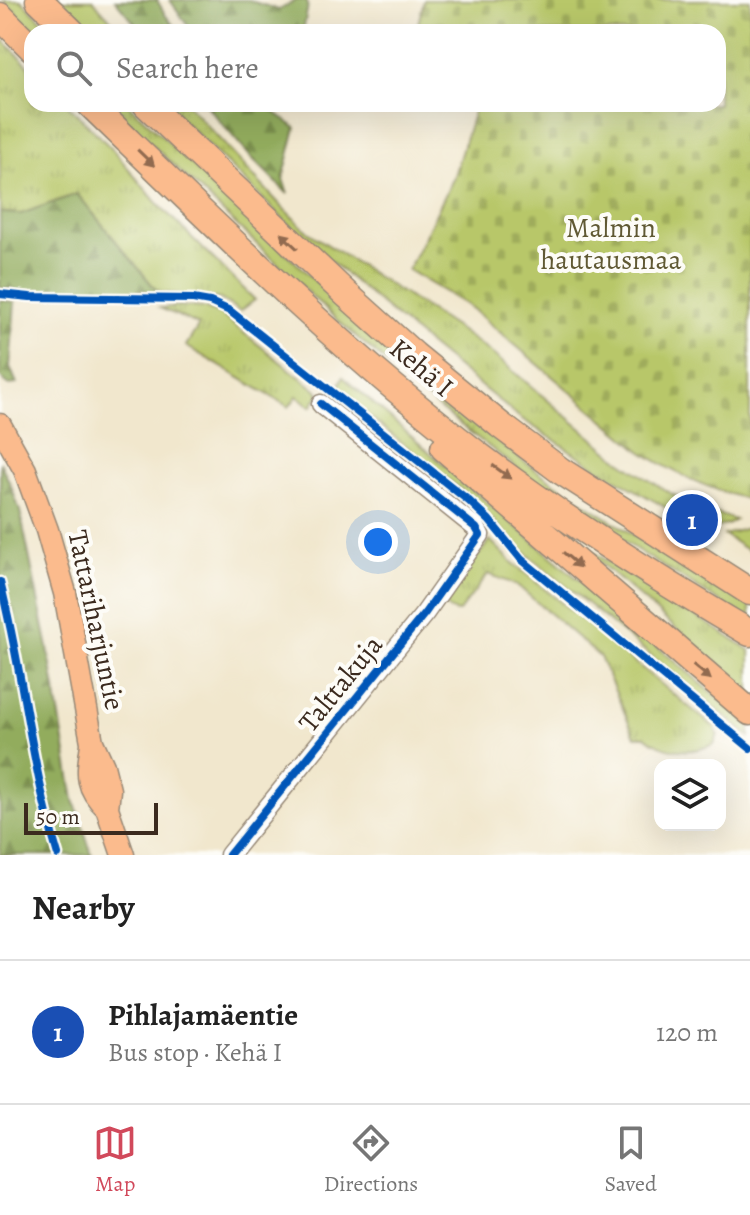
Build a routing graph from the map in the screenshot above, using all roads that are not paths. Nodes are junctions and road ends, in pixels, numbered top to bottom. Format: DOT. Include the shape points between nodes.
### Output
graph roads {
  1 [pos="39,0"];
  2 [pos="0,16"];
  3 [pos="64,24"];
  4 [pos="24,40"];
  5 [pos="98,112"];
  6 [pos="154,112"];
  7 [pos="312,316"];
  8 [pos="321,404"];
  9 [pos="0,425"];
  10 [pos="750,592"];
  11 [pos="750,633"];
  12 [pos="750,712"];
  13 [pos="123,855"];
  14 [pos="229,855"];
  1 -- 3 [label="highway"];
  2 -- 4 [label="highway"];
  5 -- 7 [label="highway, Kehä I, one-way"];
  10 -- 6 [label="highway, Kehä I, one-way" via="561,471 488,415 346,294"];
  7 -- 11 [label="highway, Kehä I, one-way" via="526,490"];
  7 -- 12 [label="highway, one-way" via="362,376"];
  8 -- 14 [label="street, Talttakuja" via="480,535 425,613"];
  9 -- 13 [label="main road, Tattariharjuntie" via="25,470 47,530 65,593 92,742 109,790 107,808"];
}
